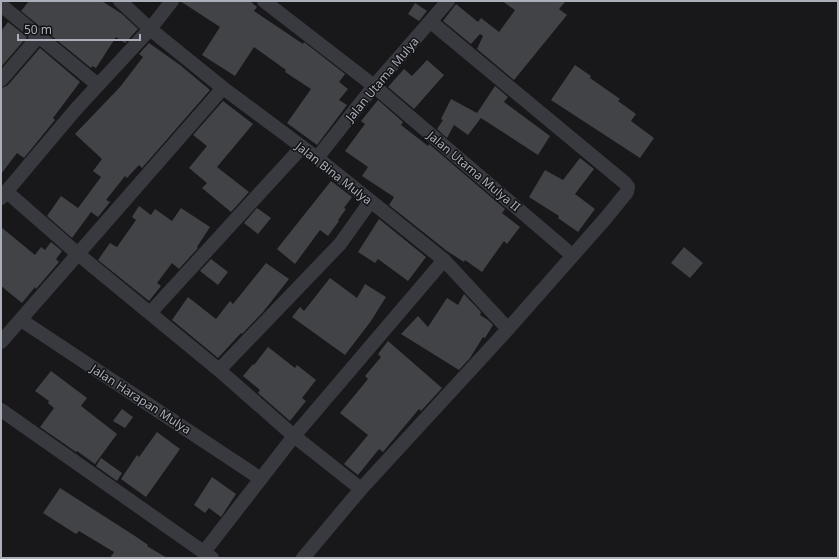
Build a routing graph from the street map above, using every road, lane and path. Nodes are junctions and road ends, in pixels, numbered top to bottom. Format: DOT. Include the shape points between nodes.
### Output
graph roads {
  1 [pos="120,1"];
  2 [pos="172,1"];
  3 [pos="264,1"];
  4 [pos="448,1"];
  5 [pos="1,4"];
  6 [pos="431,22"];
  7 [pos="150,29"];
  8 [pos="39,36"];
  9 [pos="1,80"];
  10 [pos="98,85"];
  11 [pos="374,86"];
  12 [pos="223,88"];
  13 [pos="302,147"];
  14 [pos="317,158"];
  15 [pos="4,195"];
  16 [pos="370,202"];
  17 [pos="78,254"];
  18 [pos="572,256"];
  19 [pos="444,260"];
  20 [pos="150,313"];
  21 [pos="21,320"];
  22 [pos="508,328"];
  23 [pos="1,342"];
  24 [pos="220,370"];
  25 [pos="1,410"];
  26 [pos="294,436"];
  27 [pos="261,479"];
  28 [pos="361,489"];
  29 [pos="208,555"];
  30 [pos="303,558"];
  1 -- 7 [label="street, Jalan Bina Mulya"];
  2 -- 7 [label="street"];
  3 -- 11 [label="street, Jalan Utama Mulya II"];
  4 -- 6 [label="street, Jalan Utama Mulya"];
  5 -- 8 [label="street"];
  6 -- 11 [label="street, Jalan Utama Mulya"];
  6 -- 18 [label="street" via="628,187 610,214"];
  7 -- 10 [label="street"];
  7 -- 12 [label="street, Jalan Bina Mulya"];
  8 -- 9 [label="street"];
  8 -- 10 [label="street"];
  10 -- 15 [label="street"];
  11 -- 14 [label="street, Jalan Utama Mulya"];
  11 -- 18 [label="street, Jalan Utama Mulya II"];
  12 -- 13 [label="street, Jalan Bina Mulya"];
  12 -- 17 [label="street"];
  13 -- 14 [label="street, Jalan Bina Mulya"];
  13 -- 20 [label="street"];
  14 -- 16 [label="street, Jalan Bina Mulya"];
  15 -- 17 [label="street"];
  16 -- 19 [label="street, Jalan Bina Mulya"];
  16 -- 24 [label="street" via="340,244"];
  17 -- 20 [label="street"];
  17 -- 21 [label="street"];
  18 -- 22 [label="street"];
  19 -- 22 [label="street, Jalan Bina Mulya"];
  19 -- 26 [label="street"];
  20 -- 24 [label="street"];
  21 -- 23 [label="street"];
  21 -- 27 [label="street, Jalan Harapan Mulya"];
  22 -- 28 [label="street"];
  24 -- 26 [label="street"];
  25 -- 29 [label="street"];
  26 -- 27 [label="street"];
  26 -- 28 [label="street"];
  27 -- 29 [label="street"];
  28 -- 30 [label="street"];
}
